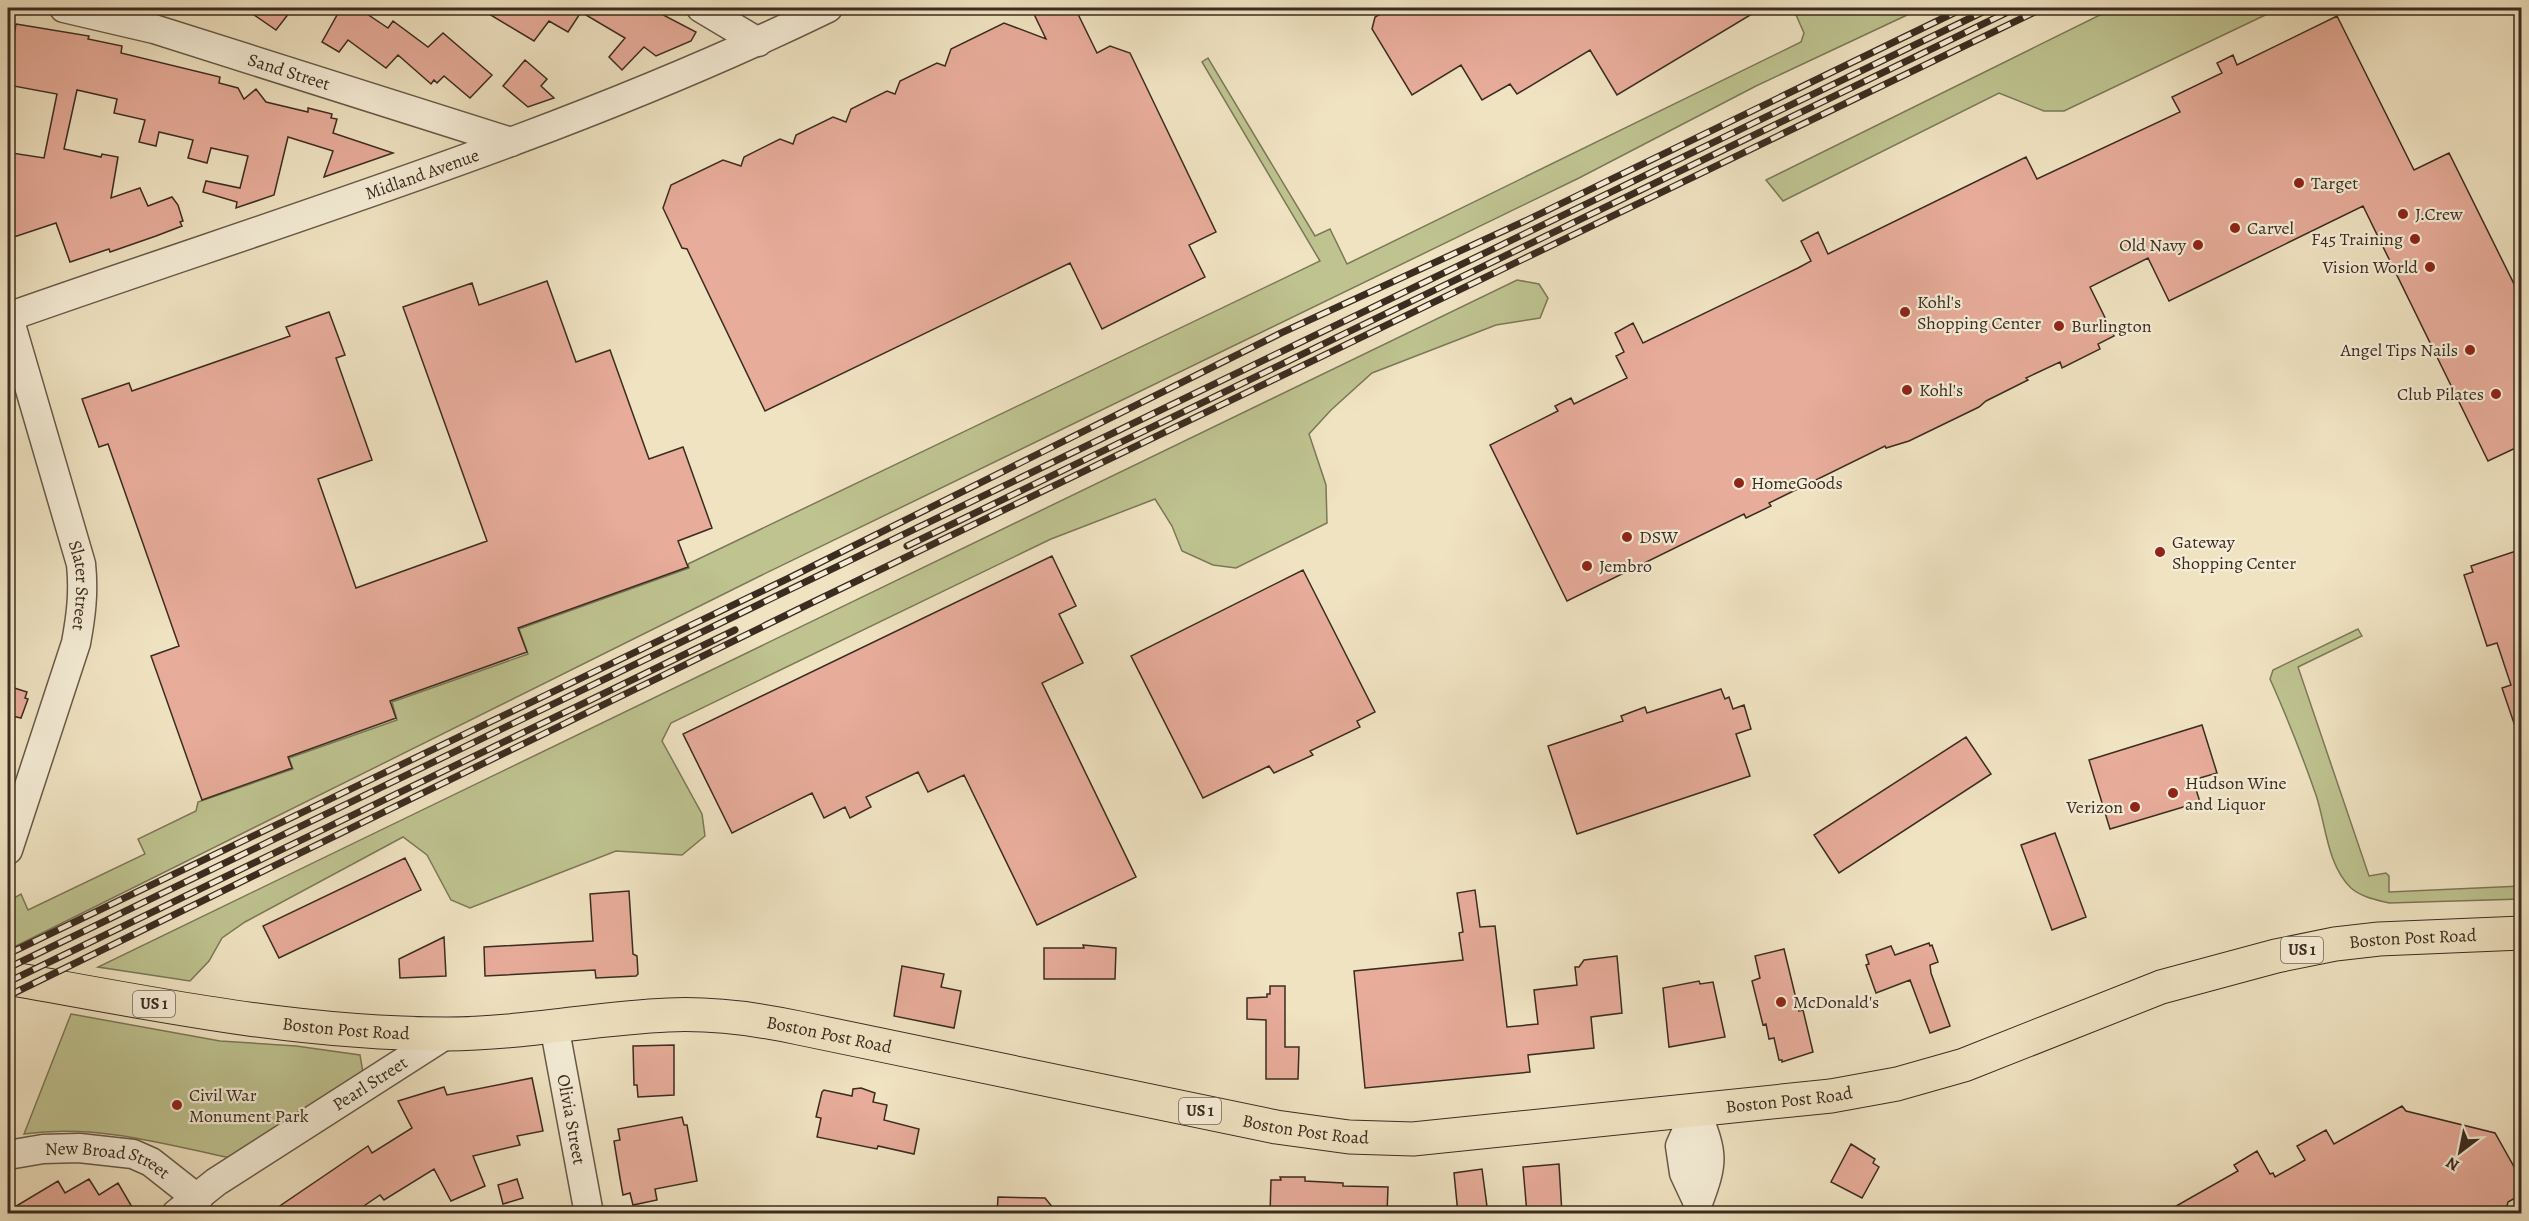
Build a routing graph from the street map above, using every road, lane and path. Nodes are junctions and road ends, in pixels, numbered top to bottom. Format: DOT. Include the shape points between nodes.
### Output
graph roads {
  1 [pos="64,8"];
  2 [pos="701,8"];
  3 [pos="828,8"];
  4 [pos="758,42"];
  5 [pos="510,142"];
  6 [pos="8,318"];
  7 [pos="8,850"];
  8 [pos="2522,933"];
  9 [pos="8,978"];
  10 [pos="554,1025"];
  11 [pos="447,1034"];
  12 [pos="1696,1110"];
  13 [pos="8,1155"];
  14 [pos="187,1206"];
  15 [pos="1698,1208"];
  16 [pos="589,1214"];
  1 -- 5 [label="street, Sand Street" via="154,29"];
  2 -- 4 [label="street"];
  3 -- 4 [label="street, Midland Avenue"];
  4 -- 5 [label="street, Midland Avenue"];
  5 -- 6 [label="street, Midland Avenue"];
  6 -- 7 [label="street, Slater Street" via="81,564 83,588 76,643"];
  8 -- 12 [label="main road, Boston Post Road / US 1" via="2379,939 2309,949 2161,987 1998,1053 1930,1075 1831,1096"];
  9 -- 11 [label="main road, Boston Post Road / US 1" via="258,1022"];
  10 -- 11 [label="main road, Boston Post Road / US 1"];
  10 -- 12 [label="main road, Boston Post Road / US 1" via="671,1015 749,1019 1275,1127 1349,1137 1413,1139"];
  10 -- 16 [label="street, Olivia Street"];
  11 -- 14 [label="street, Pearl Street" via="216,1182"];
  12 -- 15 [label="street" via="1680,1146 1684,1173"];
  13 -- 14 [label="street, New Broad Street" via="79,1148 133,1154 151,1162"];
}
